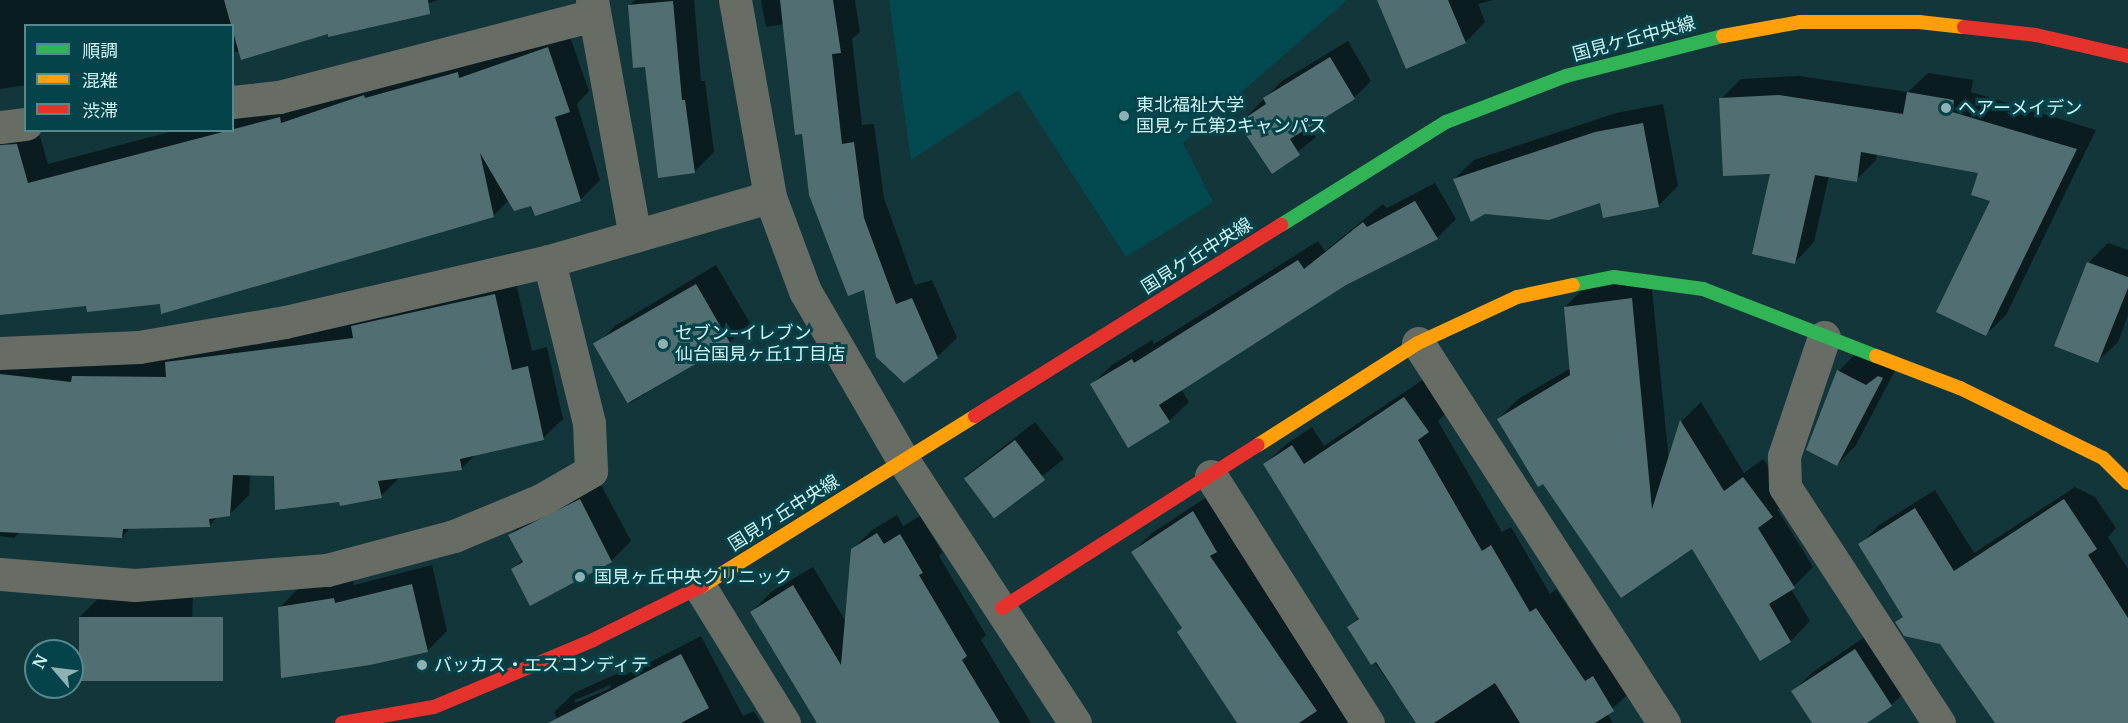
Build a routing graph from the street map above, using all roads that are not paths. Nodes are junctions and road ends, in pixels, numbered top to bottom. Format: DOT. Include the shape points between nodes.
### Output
graph roads {
  1 [pos="735,0"];
  2 [pos="593,8"];
  3 [pos="2128,56"];
  4 [pos="234,102"];
  5 [pos="24,124"];
  6 [pos="0,127"];
  7 [pos="770,197"];
  8 [pos="635,236"];
  9 [pos="549,261"];
  10 [pos="1824,337"];
  11 [pos="1418,344"];
  12 [pos="0,353"];
  13 [pos="903,460"];
  14 [pos="1211,476"];
  15 [pos="2128,483"];
  16 [pos="0,574"];
  17 [pos="700,588"];
  18 [pos="1002,608"];
  19 [pos="342,723"];
  20 [pos="784,723"];
  21 [pos="1075,723"];
  22 [pos="1368,723"];
  23 [pos="1664,723"];
  24 [pos="1939,723"];
  1 -- 7 [label="street"];
  2 -- 4 [label="street" via="279,97"];
  2 -- 8 [label="street"];
  3 -- 13 [label="street, 国見ケ丘中央線" via="2037,35 1930,23 1800,22 1705,39 1566,76 1446,122"];
  5 -- 6 [label="street"];
  7 -- 8 [label="street"];
  7 -- 13 [label="street" via="805,291"];
  8 -- 9 [label="street"];
  9 -- 12 [label="street" via="285,322 139,347"];
  9 -- 16 [label="street" via="589,423 591,471 541,500 454,536 327,570 135,585"];
  10 -- 11 [label="street" via="1703,289 1614,277 1517,297"];
  10 -- 15 [label="street" via="1960,388 2040,424 2103,458"];
  10 -- 24 [label="street" via="1784,456 1785,487"];
  11 -- 14 [label="street"];
  11 -- 23 [label="street"];
  13 -- 17 [label="street, 国見ケ丘中央線"];
  13 -- 18 [label="street"];
  14 -- 18 [label="street"];
  14 -- 22 [label="street"];
  17 -- 19 [label="street, 国見ケ丘中央線" via="592,640 434,707"];
  17 -- 20 [label="street"];
  18 -- 21 [label="street"];
}
